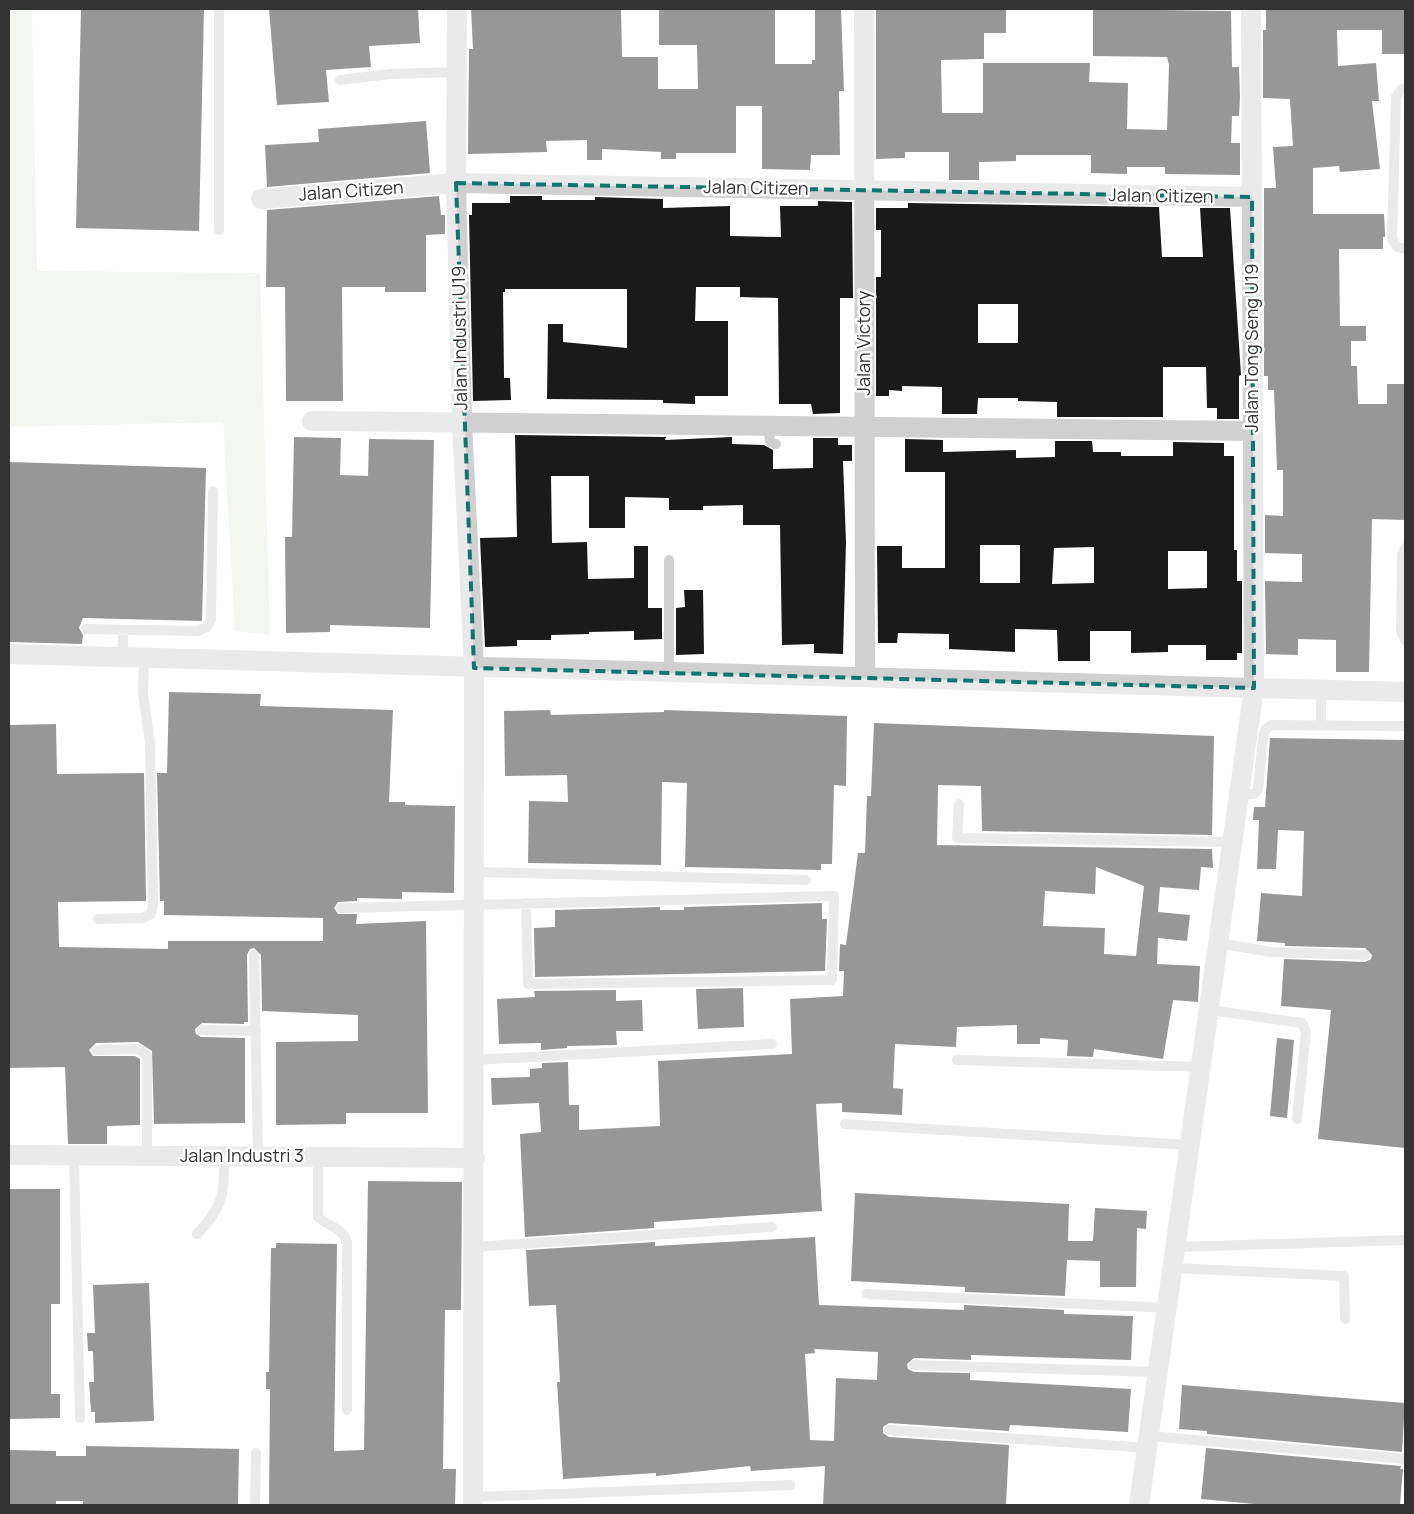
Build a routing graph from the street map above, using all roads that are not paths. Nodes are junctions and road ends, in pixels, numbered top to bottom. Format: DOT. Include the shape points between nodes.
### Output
graph roads {
  1 [pos="219,9"];
  2 [pos="457,9"];
  3 [pos="864,9"];
  4 [pos="1251,9"];
  5 [pos="457,72"];
  6 [pos="340,80"];
  7 [pos="1405,88"];
  8 [pos="456,183"];
  9 [pos="864,190"];
  10 [pos="1252,197"];
  11 [pos="261,198"];
  12 [pos="219,230"];
  13 [pos="1405,248"];
  14 [pos="312,421"];
  15 [pos="462,422"];
  16 [pos="865,427"];
  17 [pos="1253,431"];
  18 [pos="213,491"];
  19 [pos="1405,548"];
  20 [pos="669,560"];
  21 [pos="86,629"];
  22 [pos="123,630"];
  23 [pos="1405,640"];
  24 [pos="9,654"];
  25 [pos="123,657"];
  26 [pos="144,658"];
  27 [pos="474,668"];
  28 [pos="669,672"];
  29 [pos="865,677"];
  30 [pos="1254,688"];
  31 [pos="1322,690"];
  32 [pos="1405,692"];
  33 [pos="1321,724"];
  34 [pos="1405,726"];
  35 [pos="1240,794"];
  36 [pos="959,804"];
  37 [pos="1233,842"];
  38 [pos="474,872"];
  39 [pos="806,880"];
  40 [pos="526,903"];
  41 [pos="474,904"];
  42 [pos="341,908"];
  43 [pos="98,919"];
  44 [pos="1219,943"];
  45 [pos="254,955"];
  46 [pos="1365,955"];
  47 [pos="1210,1010"];
  48 [pos="202,1030"];
  49 [pos="256,1031"];
  50 [pos="772,1044"];
  51 [pos="96,1050"];
  52 [pos="474,1060"];
  53 [pos="957,1060"];
  54 [pos="1202,1067"];
  55 [pos="1297,1119"];
  56 [pos="845,1124"];
  57 [pos="1191,1145"];
  58 [pos="9,1155"];
  59 [pos="74,1156"];
  60 [pos="147,1156"];
  61 [pos="224,1156"];
  62 [pos="258,1156"];
  63 [pos="318,1157"];
  64 [pos="474,1158"];
  65 [pos="772,1227"];
  66 [pos="197,1234"];
  67 [pos="1405,1240"];
  68 [pos="474,1246"];
  69 [pos="1177,1247"];
  70 [pos="1174,1268"];
  71 [pos="866,1294"];
  72 [pos="1168,1308"];
  73 [pos="1346,1319"];
  74 [pos="914,1365"];
  75 [pos="1160,1372"];
  76 [pos="347,1410"];
  77 [pos="80,1418"];
  78 [pos="889,1430"];
  79 [pos="1149,1442"];
  80 [pos="256,1453"];
  81 [pos="1405,1459"];
  82 [pos="790,1485"];
  83 [pos="473,1501"];
  84 [pos="255,1505"];
  85 [pos="1139,1505"];
  1 -- 12 [label="lane"];
  2 -- 5 [label="street, Jalan Industri U19"];
  3 -- 9 [label="street, Jalan Victory"];
  4 -- 10 [label="street, Jalan Tong Seng U19"];
  5 -- 6 [label="lane"];
  5 -- 8 [label="street, Jalan Industri U19"];
  7 -- 13 [label="lane" via="1396,98 1392,239 1397,247"];
  8 -- 9 [label="street, Jalan Citizen"];
  8 -- 11 [label="street, Jalan Citizen"];
  8 -- 15 [label="street, Jalan Industri U19"];
  9 -- 10 [label="street, Jalan Citizen"];
  9 -- 16 [label="street, Jalan Victory"];
  10 -- 17 [label="street, Jalan Tong Seng U19"];
  14 -- 15 [label="street"];
  15 -- 16 [label="street" via="772,435"];
  15 -- 27 [label="street, Jalan Industri U19"];
  16 -- 17 [label="street"];
  16 -- 29 [label="street, Jalan Victory"];
  17 -- 30 [label="street, Jalan Tong Seng U19"];
  18 -- 22 [label="lane" via="210,624 198,631"];
  19 -- 23 [label="lane" via="1402,555 1401,631"];
  20 -- 28 [label="lane"];
  21 -- 22 [label="lane"];
  22 -- 25 [label="lane"];
  24 -- 25 [label="street"];
  25 -- 26 [label="street"];
  26 -- 27 [label="street"];
  26 -- 43 [label="lane" via="143,693 150,743 154,905 151,914 143,918"];
  27 -- 28 [label="street"];
  27 -- 38 [label="street, Jalan Industri U19"];
  28 -- 29 [label="street"];
  29 -- 30 [label="street"];
  30 -- 31 [label="street"];
  30 -- 35 [label="street, Jalan Tong Seng U19"];
  31 -- 32 [label="street"];
  31 -- 33 [label="lane"];
  33 -- 34 [label="lane"];
  33 -- 35 [label="lane" via="1271,725 1265,730 1258,790 1254,794"];
  35 -- 37 [label="street, Jalan Tong Seng U19"];
  36 -- 37 [label="lane" via="957,838"];
  37 -- 44 [label="street, Jalan Tong Seng U19"];
  38 -- 39 [label="lane"];
  38 -- 41 [label="street, Jalan Industri U19"];
  40 -- 40 [label="lane" via="834,896 832,980 528,984"];
  40 -- 41 [label="lane"];
  41 -- 42 [label="lane"];
  41 -- 52 [label="street, Jalan Industri U19"];
  44 -- 46 [label="lane" via="1270,952"];
  44 -- 47 [label="street, Jalan Tong Seng U19"];
  45 -- 49 [label="lane"];
  47 -- 54 [label="street, Jalan Tong Seng U19"];
  47 -- 55 [label="lane" via="1297,1021 1305,1027"];
  48 -- 49 [label="lane"];
  49 -- 62 [label="lane"];
  50 -- 52 [label="lane"];
  51 -- 60 [label="lane" via="136,1049 147,1056"];
  52 -- 64 [label="street, Jalan Industri U19"];
  53 -- 54 [label="lane"];
  54 -- 57 [label="street, Jalan Tong Seng U19"];
  56 -- 57 [label="lane"];
  57 -- 69 [label="street, Jalan Tong Seng U19"];
  58 -- 59 [label="street, Jalan Industri 3"];
  59 -- 60 [label="street, Jalan Industri 3"];
  59 -- 77 [label="lane"];
  60 -- 61 [label="street, Jalan Industri 3"];
  61 -- 62 [label="street, Jalan Industri 3"];
  61 -- 66 [label="lane" via="224,1191 218,1208"];
  62 -- 63 [label="street, Jalan Industri 3"];
  63 -- 64 [label="street, Jalan Industri 3"];
  63 -- 76 [label="lane" via="318,1217 342,1232 347,1243"];
  64 -- 68 [label="street, Jalan Industri U19"];
  65 -- 68 [label="lane"];
  67 -- 69 [label="lane"];
  68 -- 83 [label="street, Jalan Industri U19"];
  69 -- 70 [label="street, Jalan Tong Seng U19"];
  70 -- 72 [label="street, Jalan Tong Seng U19"];
  70 -- 73 [label="lane" via="1344,1276"];
  71 -- 72 [label="lane"];
  72 -- 75 [label="street, Jalan Tong Seng U19"];
  74 -- 75 [label="lane"];
  75 -- 79 [label="street, Jalan Tong Seng U19"];
  78 -- 79 [label="lane"];
  79 -- 81 [label="lane"];
  79 -- 85 [label="street, Jalan Tong Seng U19"];
  80 -- 84 [label="lane"];
  82 -- 83 [label="lane"];
}
